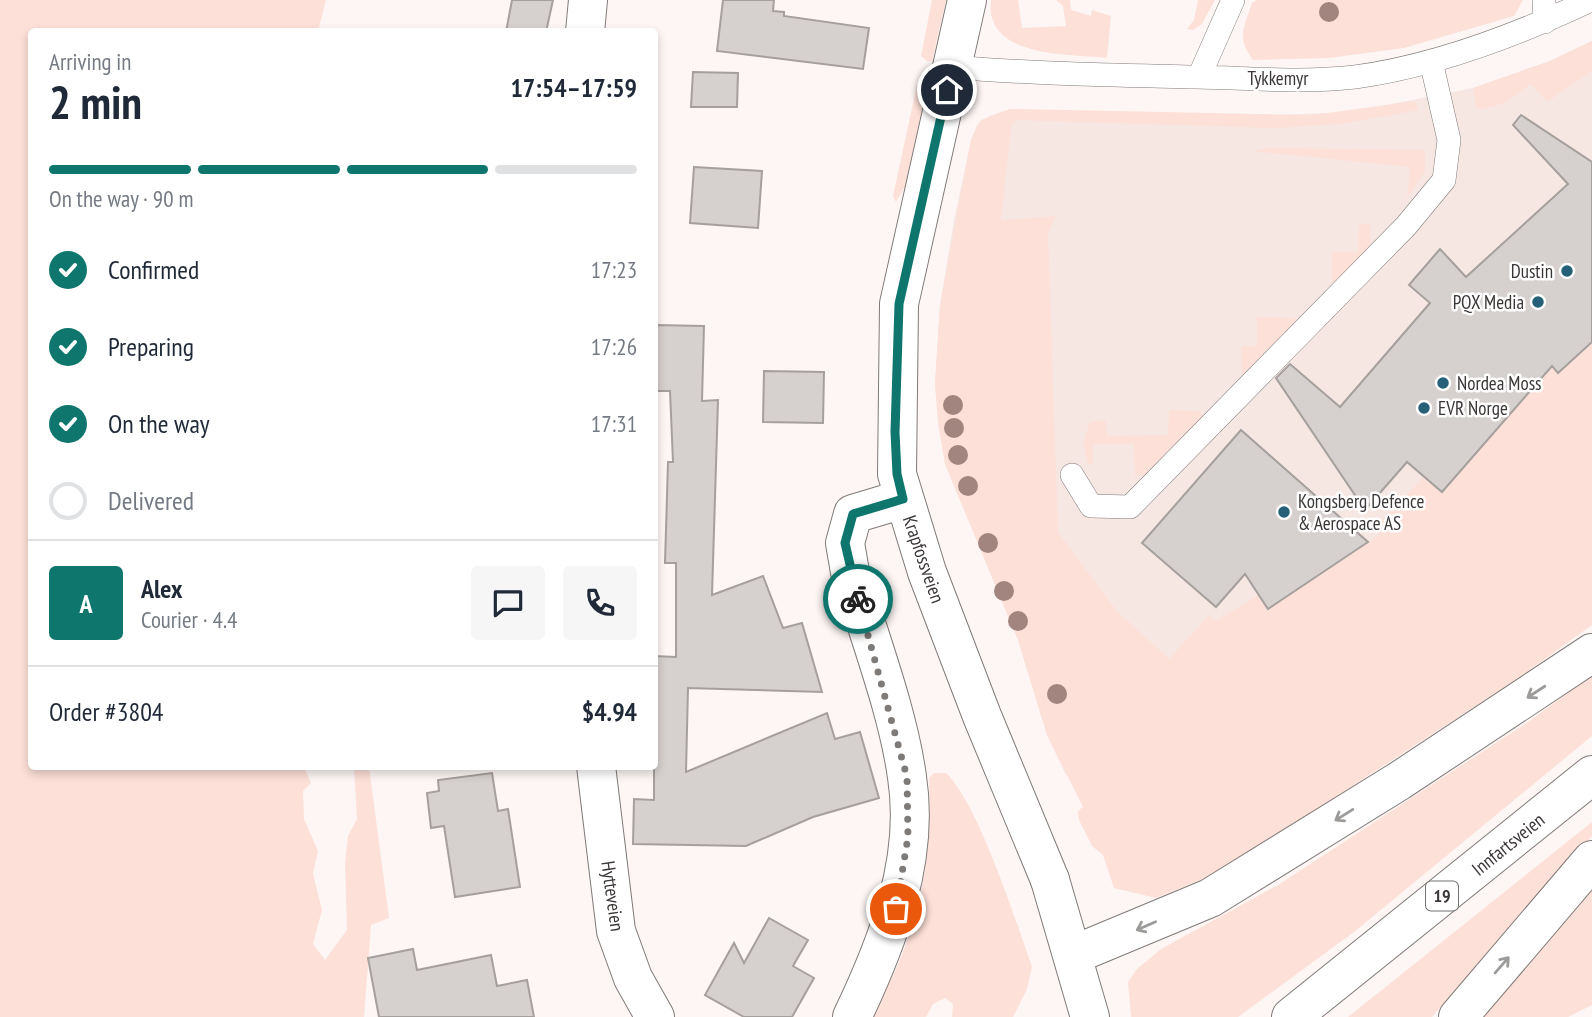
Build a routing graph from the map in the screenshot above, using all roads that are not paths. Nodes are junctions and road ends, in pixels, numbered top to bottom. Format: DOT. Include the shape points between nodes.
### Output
graph roads {
  1 [pos="588,0"];
  2 [pos="967,0"];
  3 [pos="1233,0"];
  4 [pos="1591,0"];
  5 [pos="1545,11"];
  6 [pos="585,28"];
  7 [pos="1431,61"];
  8 [pos="953,67"];
  9 [pos="1199,77"];
  10 [pos="1072,475"];
  11 [pos="903,499"];
  12 [pos="1592,653"];
  13 [pos="596,770"];
  14 [pos="1592,775"];
  15 [pos="1592,860"];
  16 [pos="1073,956"];
  17 [pos="655,1017"];
  18 [pos="852,1017"];
  19 [pos="1090,1017"];
  20 [pos="1292,1017"];
  21 [pos="1458,1017"];
  1 -- 6 [label="main road"];
  2 -- 8 [label="main road, Krapfossveien"];
  3 -- 9 [label="lane"];
  4 -- 5 [label="lane, Tykkemyr"];
  5 -- 7 [label="lane, Tykkemyr"];
  7 -- 9 [label="lane, Tykkemyr" via="1355,77"];
  7 -- 10 [label="lane" via="1449,140 1444,180 1330,306 1231,396 1130,507 1091,506"];
  8 -- 9 [label="lane, Tykkemyr"];
  8 -- 11 [label="main road, Krapfossveien" via="899,304 895,432"];
  11 -- 16 [label="main road, Krapfossveien" via="982,716 1050,880"];
  11 -- 18 [label="main road" via="853,514 845,543 900,744 909,799 905,865 896,909"];
  12 -- 16 [label="main road, one-way" via="1399,781 1210,898"];
  13 -- 17 [label="main road, Hytteveien" via="616,931 633,978"];
  14 -- 20 [label="main road, Innfartsveien / 19"];
  21 -- 15 [label="main road, one-way"];
  16 -- 19 [label="main road, Krapfossveien"];
}
